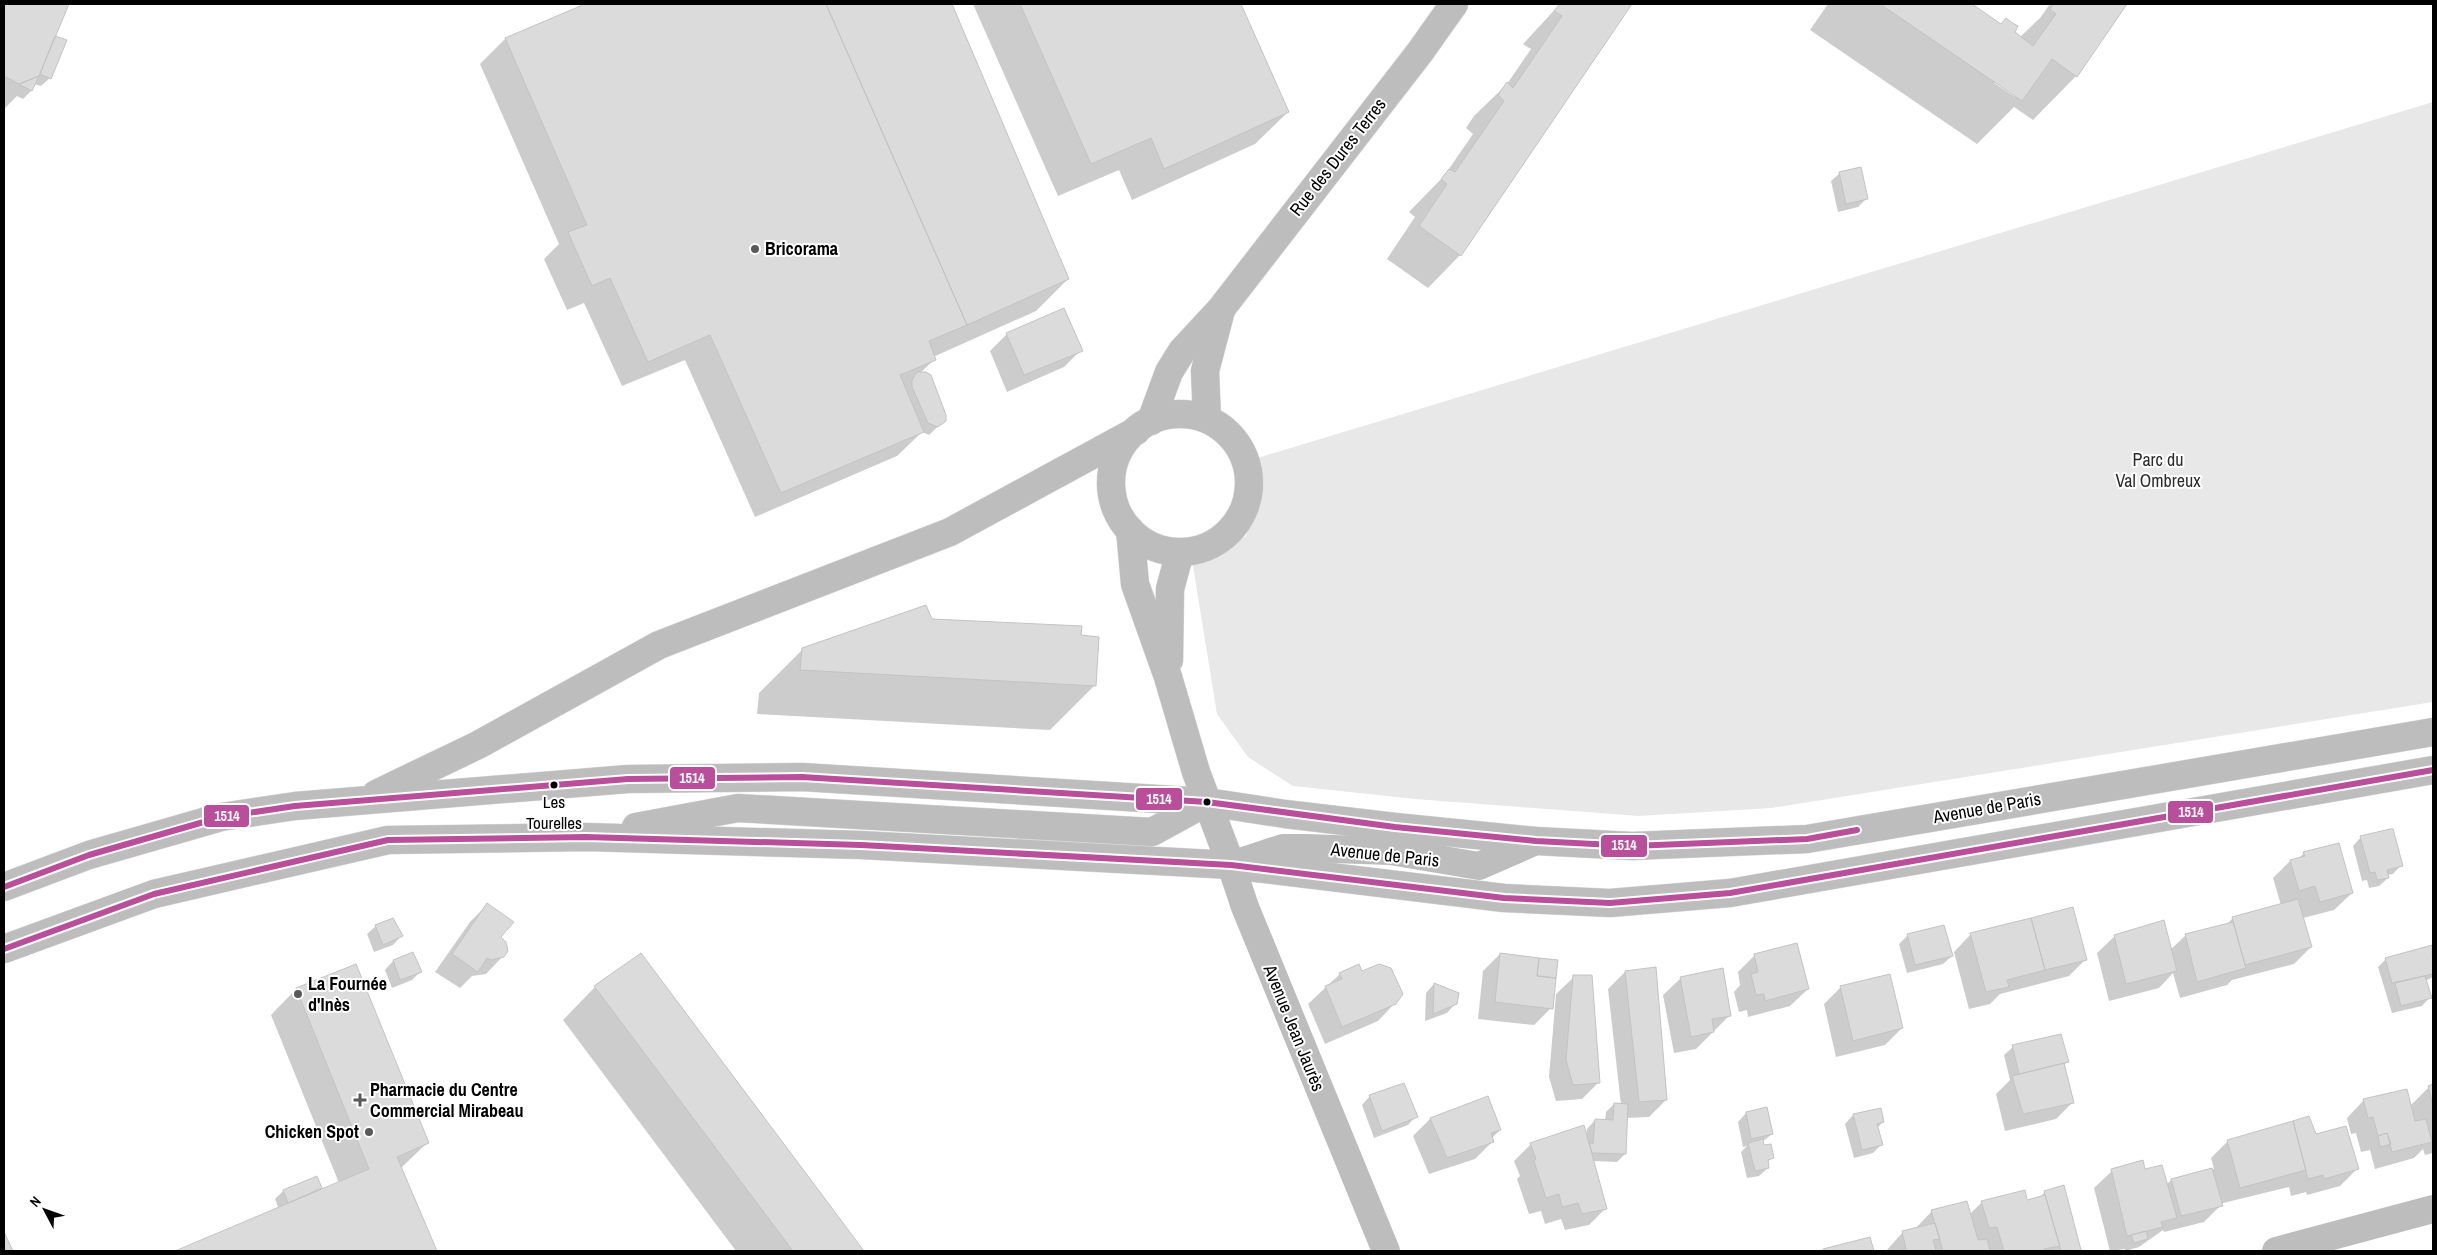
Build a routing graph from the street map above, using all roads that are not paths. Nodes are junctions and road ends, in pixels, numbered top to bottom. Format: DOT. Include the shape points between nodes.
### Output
graph roads {
  1 [pos="1454,4"];
  2 [pos="1221,309"];
  3 [pos="1207,420"];
  4 [pos="1144,426"];
  5 [pos="1130,530"];
  6 [pos="1180,552"];
  7 [pos="1168,677"];
  8 [pos="2433,732"];
  9 [pos="2433,770"];
  10 [pos="360,801"];
  11 [pos="1207,802"];
  12 [pos="586,837"];
  13 [pos="1536,841"];
  14 [pos="1231,865"];
  15 [pos="4,888"];
  16 [pos="4,949"];
  17 [pos="2433,1209"];
  18 [pos="1386,1251"];
  19 [pos="2276,1251"];
  1 -- 2 [label="main road, Rue des Dures Terres"];
  2 -- 3 [label="main road, Rue des Dures Terres" via="1205,371"];
  2 -- 4 [label="main road, Rue des Dures Terres" via="1182,351"];
  3 -- 4 [label="main road" via="1177,414"];
  3 -- 6 [label="main road" via="1227,432 1237,443 1249,473 1249,492 1244,509 1223,537 1208,547"];
  4 -- 5 [label="main road" via="1127,440 1118,456 1112,486 1117,510"];
  4 -- 10 [label="main road" via="950,532 659,645 478,745"];
  5 -- 6 [label="main road" via="1153,546"];
  5 -- 7 [label="main road" via="1135,584"];
  6 -- 7 [label="main road" via="1170,589"];
  7 -- 11 [label="main road, Avenue Jean Jaurès"];
  8 -- 13 [label="main road, Avenue de Paris" via="1807,839 1632,846"];
  9 -- 14 [label="main road, Avenue de Paris" via="1730,893 1610,904 1504,898"];
  10 -- 11 [label="main road, Avenue de Paris" via="628,779 802,778"];
  10 -- 15 [label="main road, Avenue de Paris" via="221,817 89,856"];
  11 -- 12 [label="main road" via="1152,832 738,808"];
  11 -- 13 [label="main road, Avenue de Paris" via="1386,826"];
  11 -- 14 [label="main road, Avenue Jean Jaurès"];
  12 -- 14 [label="main road, Avenue de Paris" via="861,845"];
  12 -- 16 [label="main road, Avenue de Paris" via="388,840 154,894"];
  13 -- 14 [label="main road, Avenue de Paris" via="1479,866 1390,851 1306,848 1283,848"];
  14 -- 18 [label="main road, Avenue Jean Jaurès" via="1245,907"];
  17 -- 19 [label="main road"];
}
